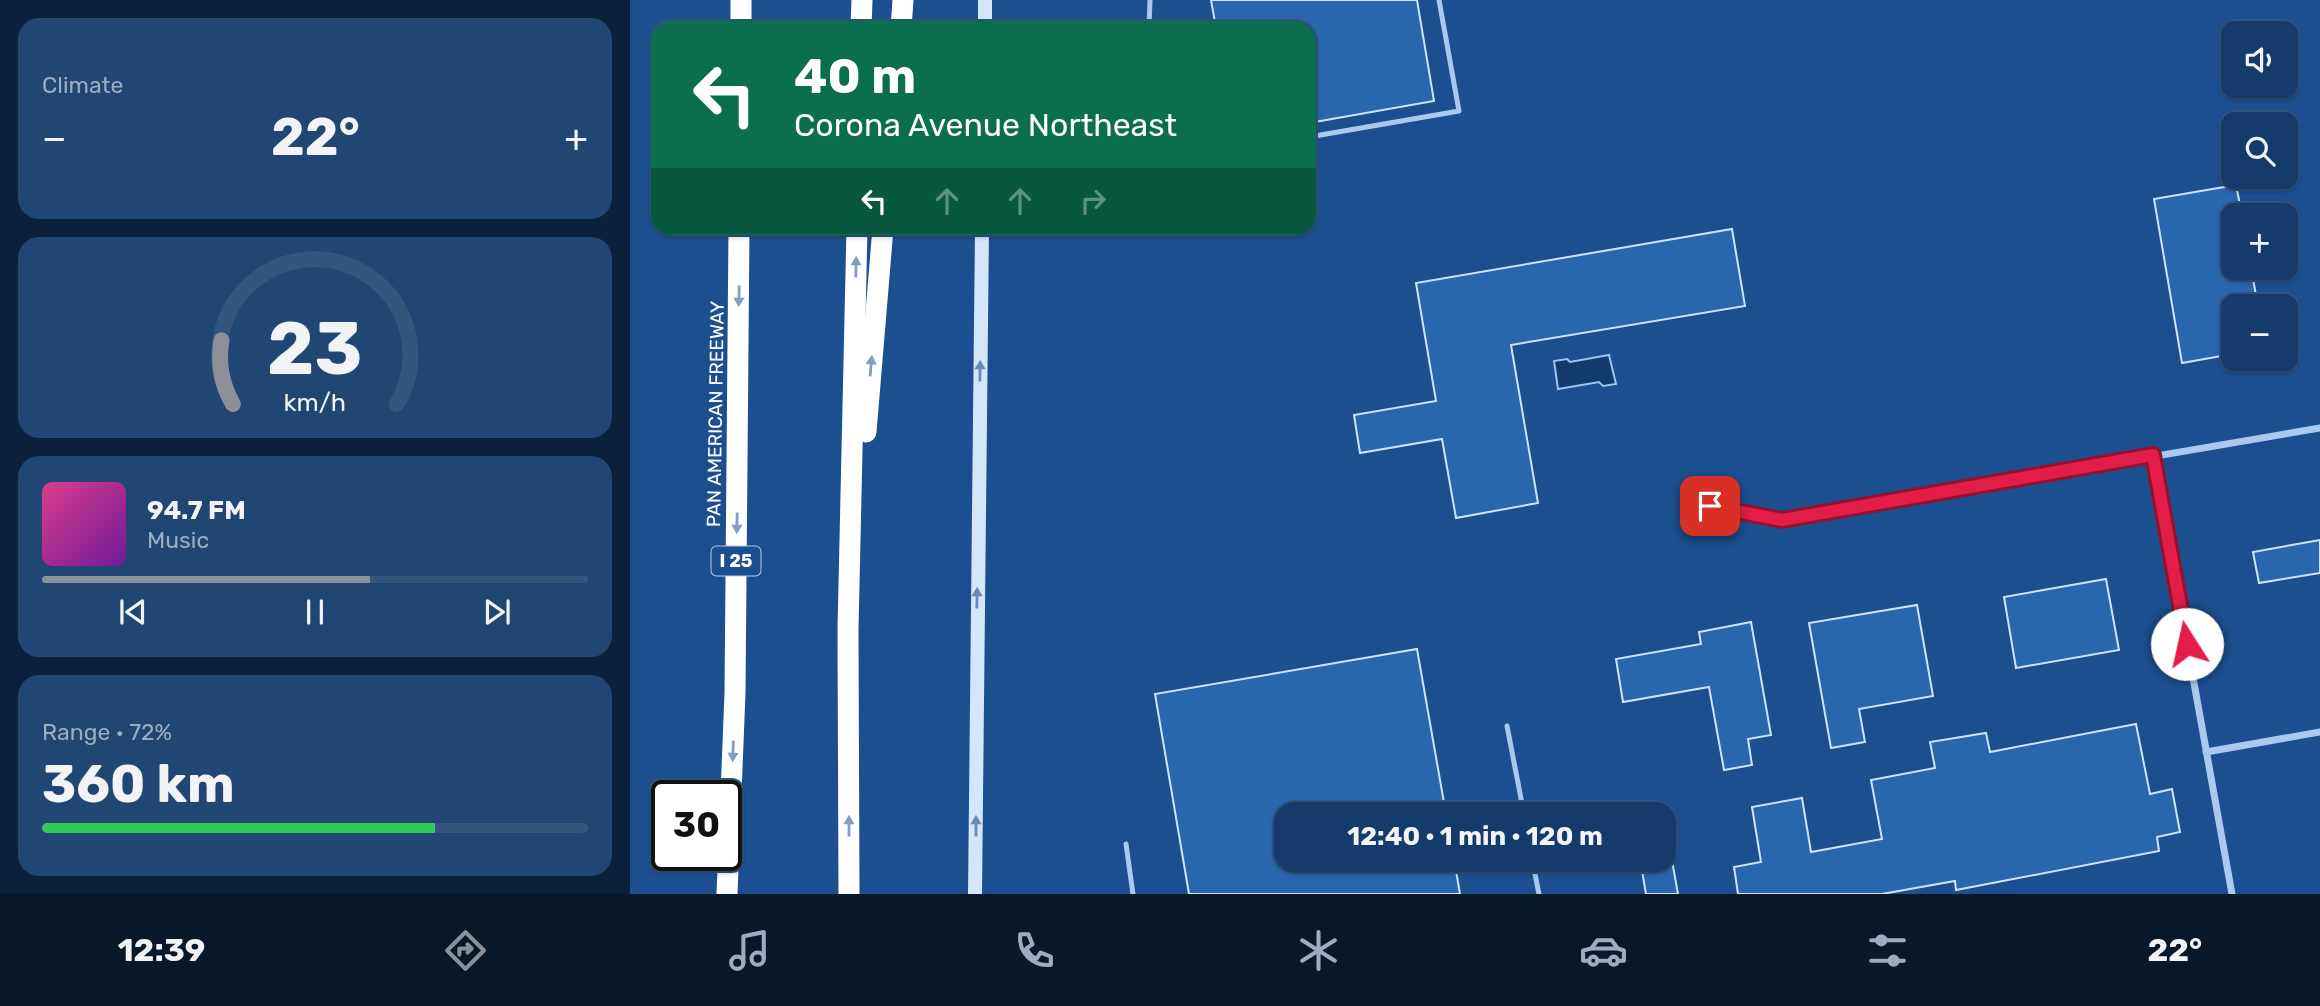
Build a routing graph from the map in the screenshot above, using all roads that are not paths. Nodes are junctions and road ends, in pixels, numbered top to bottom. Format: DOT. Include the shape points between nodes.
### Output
graph roads {
  1 [pos="741,0"];
  2 [pos="862,0"];
  3 [pos="903,0"];
  4 [pos="985,0"];
  5 [pos="1150,0"];
  6 [pos="1439,0"];
  7 [pos="741,21"];
  8 [pos="861,21"];
  9 [pos="902,21"];
  10 [pos="985,21"];
  11 [pos="1149,21"];
  12 [pos="1316,136"];
  13 [pos="739,235"];
  14 [pos="857,235"];
  15 [pos="882,235"];
  16 [pos="982,235"];
  17 [pos="2320,428"];
  18 [pos="2153,455"];
  19 [pos="1710,506"];
  20 [pos="848,629"];
  21 [pos="1507,726"];
  22 [pos="2320,732"];
  23 [pos="2207,751"];
  24 [pos="1522,802"];
  25 [pos="1126,844"];
  26 [pos="1535,872"];
  27 [pos="727,894"];
  28 [pos="849,894"];
  29 [pos="975,894"];
  30 [pos="1133,894"];
  31 [pos="1539,894"];
  32 [pos="2232,894"];
  1 -- 7 [label="highway"];
  2 -- 8 [label="highway"];
  3 -- 9 [label="highway"];
  4 -- 10 [label="main road"];
  5 -- 11 [label="lane"];
  6 -- 12 [label="lane" via="1460,111"];
  13 -- 27 [label="highway, PAN AMERICAN FREEWAY / I 25, one-way" via="735,693"];
  20 -- 14 [label="highway, one-way"];
  20 -- 15 [label="highway, one-way"];
  29 -- 16 [label="main road, one-way"];
  17 -- 18 [label="street"];
  18 -- 19 [label="street" via="1782,520"];
  18 -- 23 [label="street"];
  28 -- 20 [label="highway, one-way"];
  21 -- 24 [label="lane"];
  22 -- 23 [label="street"];
  23 -- 32 [label="street"];
  25 -- 30 [label="lane"];
  26 -- 31 [label="lane"];
}
